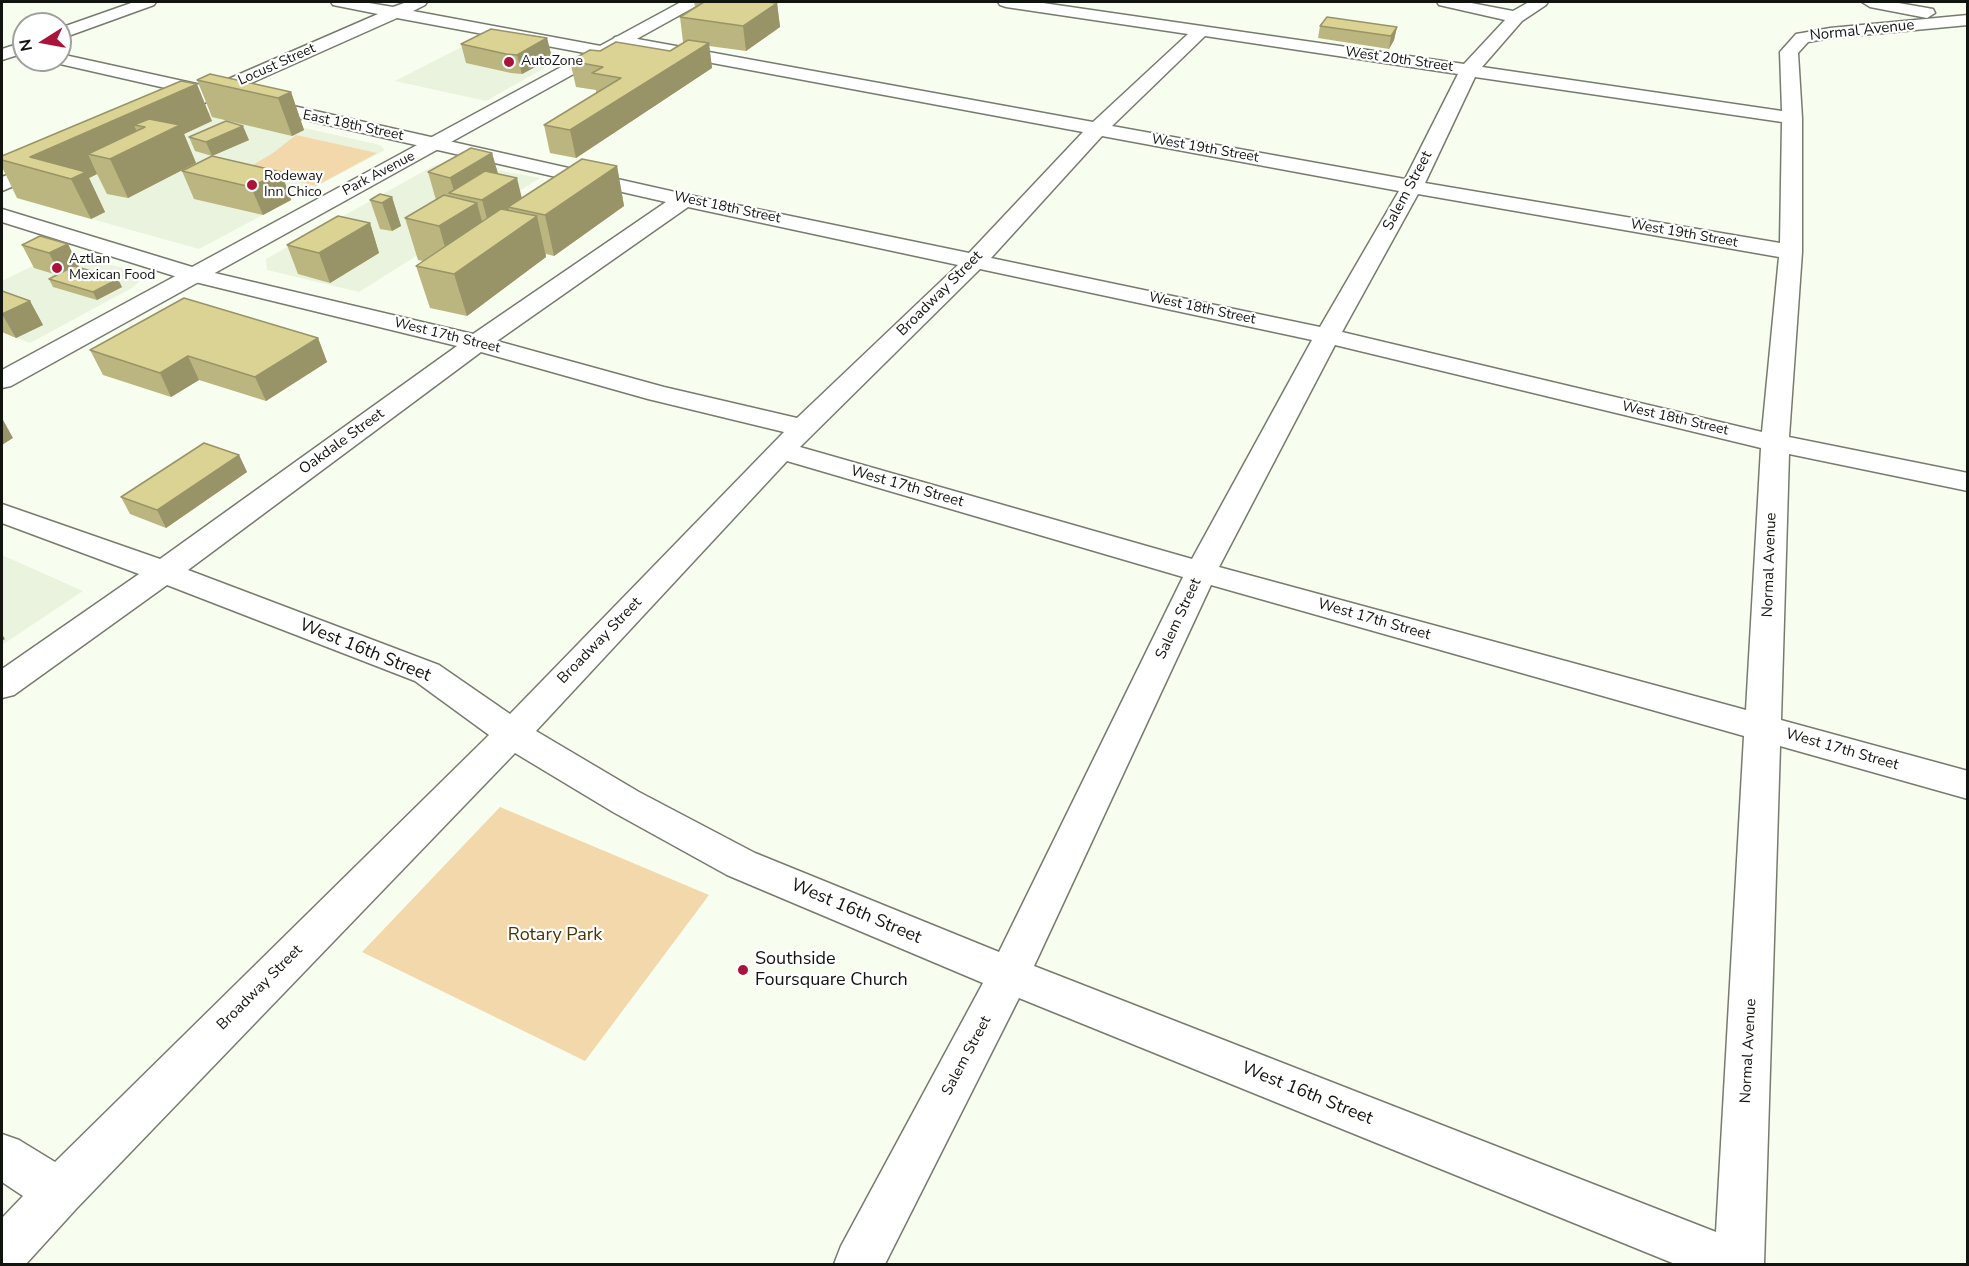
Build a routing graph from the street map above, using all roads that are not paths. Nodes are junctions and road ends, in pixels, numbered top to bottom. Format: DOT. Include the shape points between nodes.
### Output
graph roads {
  1 [pos="148,2"];
  2 [pos="339,2"];
  3 [pos="419,2"];
  4 [pos="692,2"];
  5 [pos="1006,2"];
  6 [pos="1445,2"];
  7 [pos="1540,2"];
  8 [pos="1870,2"];
  9 [pos="396,12"];
  10 [pos="1516,17"];
  11 [pos="1966,20"];
  12 [pos="72,30"];
  13 [pos="1201,31"];
  14 [pos="621,41"];
  15 [pos="601,51"];
  16 [pos="72,62"];
  17 [pos="1469,70"];
  18 [pos="210,95"];
  19 [pos="188,104"];
  20 [pos="1792,118"];
  21 [pos="1097,129"];
  22 [pos="435,144"];
  23 [pos="68,156"];
  24 [pos="2,185"];
  25 [pos="1412,187"];
  26 [pos="684,200"];
  27 [pos="2,215"];
  28 [pos="1791,252"];
  29 [pos="975,261"];
  30 [pos="195,275"];
  31 [pos="1327,336"];
  32 [pos="477,343"];
  33 [pos="2,380"];
  34 [pos="792,440"];
  35 [pos="1775,443"];
  36 [pos="1968,482"];
  37 [pos="2,513"];
  38 [pos="164,572"];
  39 [pos="1201,572"];
  40 [pos="2,686"];
  41 [pos="1764,728"];
  42 [pos="512,734"];
  43 [pos="1968,785"];
  44 [pos="1009,975"];
  45 [pos="2,1156"];
  46 [pos="59,1192"];
  47 [pos="2,1254"];
  48 [pos="859,1264"];
  49 [pos="1737,1264"];
  1 -- 12 [label="street"];
  2 -- 9 [label="street"];
  3 -- 9 [label="street, Locust Street"];
  4 -- 14 [label="street, Park Avenue"];
  5 -- 13 [label="street, West 20th Street"];
  6 -- 10 [label="street"];
  7 -- 10 [label="street, Salem Street"];
  8 -- 11 [label="street"];
  9 -- 15 [label="street"];
  9 -- 18 [label="street, Locust Street"];
  10 -- 17 [label="street, Salem Street"];
  11 -- 20 [label="street, Normal Avenue" via="1802,38 1789,52"];
  13 -- 17 [label="street, West 20th Street"];
  13 -- 21 [label="street, Broadway Street"];
  14 -- 15 [label="street, Park Avenue"];
  14 -- 21 [label="street, West 19th Street"];
  15 -- 22 [label="street, Park Avenue"];
  16 -- 18 [label="street, East 18th Street"];
  17 -- 20 [label="street, West 20th Street"];
  17 -- 25 [label="street, Salem Street"];
  18 -- 19 [label="street, Locust Street"];
  18 -- 22 [label="street, East 18th Street"];
  20 -- 28 [label="street, Normal Avenue"];
  21 -- 25 [label="street, West 19th Street"];
  21 -- 29 [label="street, Broadway Street"];
  22 -- 26 [label="street, West 18th Street"];
  22 -- 30 [label="street, Park Avenue"];
  23 -- 24 [label="street"];
  25 -- 28 [label="street, West 19th Street"];
  25 -- 31 [label="street, Salem Street"];
  26 -- 29 [label="street, West 18th Street"];
  26 -- 32 [label="street, Oakdale Street"];
  27 -- 30 [label="street, West 17th Street"];
  28 -- 35 [label="street, Normal Avenue"];
  29 -- 31 [label="street, West 18th Street"];
  29 -- 34 [label="street, Broadway Street"];
  30 -- 32 [label="street, West 17th Street"];
  30 -- 33 [label="street, Park Avenue"];
  31 -- 35 [label="street, West 18th Street"];
  31 -- 39 [label="street, Salem Street"];
  32 -- 34 [label="street, West 17th Street" via="657,393"];
  32 -- 38 [label="street, Oakdale Street"];
  34 -- 39 [label="street, West 17th Street"];
  34 -- 42 [label="street, Broadway Street"];
  35 -- 36 [label="street, West 18th Street"];
  35 -- 41 [label="street, Normal Avenue"];
  37 -- 38 [label="street, West 16th Street"];
  38 -- 40 [label="street, Oakdale Street"];
  38 -- 42 [label="street, West 16th Street" via="427,673"];
  39 -- 41 [label="street, West 17th Street"];
  39 -- 44 [label="street, Salem Street"];
  41 -- 43 [label="street, West 17th Street"];
  41 -- 49 [label="street, Normal Avenue"];
  42 -- 44 [label="street, West 16th Street" via="741,864"];
  42 -- 46 [label="street, Broadway Street"];
  44 -- 48 [label="street, Salem Street"];
  44 -- 49 [label="street, West 16th Street"];
  45 -- 46 [label="street"];
  46 -- 47 [label="street, Broadway Street"];
}
